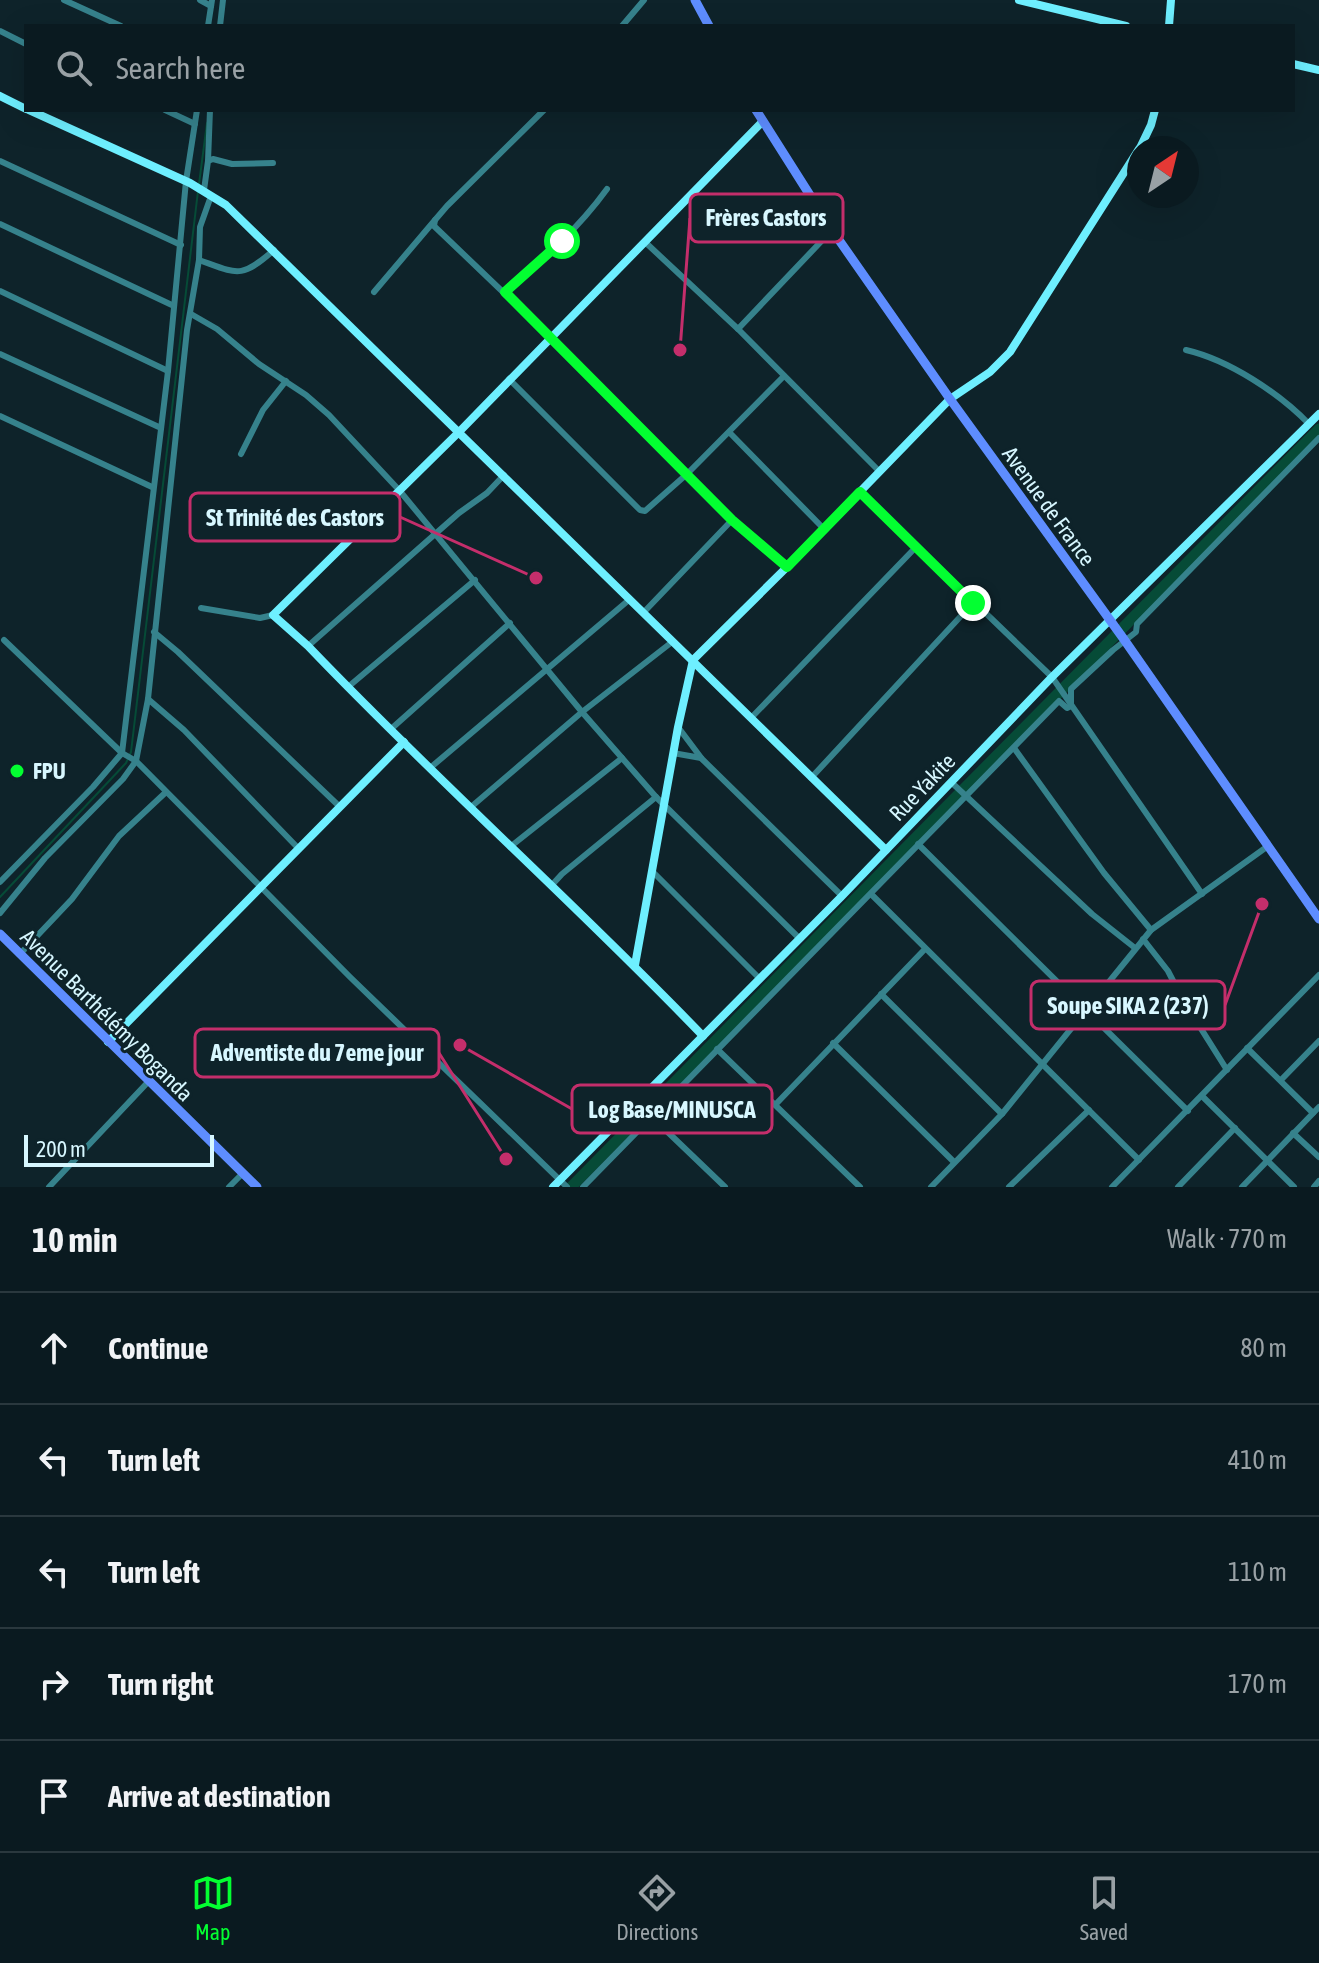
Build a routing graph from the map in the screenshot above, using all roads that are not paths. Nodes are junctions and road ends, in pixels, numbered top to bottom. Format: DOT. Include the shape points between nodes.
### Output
graph roads {
  1 [pos="64,0"];
  2 [pos="200,0"];
  3 [pos="223,0"];
  4 [pos="644,0"];
  5 [pos="695,0"];
  6 [pos="1019,0"];
  7 [pos="1171,0"];
  8 [pos="212,3"];
  9 [pos="117,24"];
  10 [pos="208,24"];
  11 [pos="220,24"];
  12 [pos="624,24"];
  13 [pos="708,24"];
  14 [pos="1118,24"];
  15 [pos="1169,24"];
  16 [pos="0,31"];
  17 [pos="24,43"];
  18 [pos="1295,64"];
  19 [pos="1319,70"];
  20 [pos="0,96"];
  21 [pos="24,108"];
  22 [pos="34,112"];
  23 [pos="169,112"];
  24 [pos="197,112"];
  25 [pos="210,112"];
  26 [pos="542,112"];
  27 [pos="757,112"];
  28 [pos="1154,112"];
  29 [pos="763,121"];
  30 [pos="195,124"];
  31 [pos="1146,136"];
  32 [pos="0,161"];
  33 [pos="208,161"];
  34 [pos="273,163"];
  35 [pos="1127,168"];
  36 [pos="188,182"];
  37 [pos="607,189"];
  38 [pos="208,193"];
  39 [pos="435,220"];
  40 [pos="0,224"];
  41 [pos="832,230"];
  42 [pos="645,242"];
  43 [pos="181,245"];
  44 [pos="274,250"];
  45 [pos="199,260"];
  46 [pos="0,291"];
  47 [pos="374,292"];
  48 [pos="505,292"];
  49 [pos="174,306"];
  50 [pos="191,314"];
  51 [pos="738,329"];
  52 [pos="550,337"];
  53 [pos="1186,350"];
  54 [pos="0,354"];
  55 [pos="168,371"];
  56 [pos="784,376"];
  57 [pos="509,379"];
  58 [pos="286,381"];
  59 [pos="950,399"];
  60 [pos="1319,414"];
  61 [pos="0,416"];
  62 [pos="1309,424"];
  63 [pos="161,428"];
  64 [pos="460,431"];
  65 [pos="730,433"];
  66 [pos="1319,438"];
  67 [pos="241,454"];
  68 [pos="879,471"];
  69 [pos="687,474"];
  70 [pos="504,475"];
  71 [pos="152,487"];
  72 [pos="399,490"];
  73 [pos="860,492"];
  74 [pos="732,520"];
  75 [pos="824,529"];
  76 [pos="434,535"];
  77 [pos="916,547"];
  78 [pos="787,567"];
  79 [pos="475,580"];
  80 [pos="630,599"];
  81 [pos="973,603"];
  82 [pos="201,608"];
  83 [pos="644,612"];
  84 [pos="273,615"];
  85 [pos="510,623"];
  86 [pos="1112,623"];
  87 [pos="154,632"];
  88 [pos="4,640"];
  89 [pos="1124,640"];
  90 [pos="672,642"];
  91 [pos="308,646"];
  92 [pos="693,660"];
  93 [pos="546,669"];
  94 [pos="1053,678"];
  95 [pos="348,687"];
  96 [pos="148,699"];
  97 [pos="1071,706"];
  98 [pos="582,712"];
  99 [pos="751,718"];
  100 [pos="678,727"];
  101 [pos="391,729"];
  102 [pos="404,742"];
  103 [pos="1014,748"];
  104 [pos="122,753"];
  105 [pos="673,753"];
  106 [pos="622,758"];
  107 [pos="702,759"];
  108 [pos="136,761"];
  109 [pos="430,768"];
  110 [pos="811,778"];
  111 [pos="951,782"];
  112 [pos="165,793"];
  113 [pos="966,795"];
  114 [pos="656,797"];
  115 [pos="664,804"];
  116 [pos="339,806"];
  117 [pos="471,807"];
  118 [pos="918,844"];
  119 [pos="1268,846"];
  120 [pos="510,847"];
  121 [pos="298,848"];
  122 [pos="886,850"];
  123 [pos="653,872"];
  124 [pos="0,882"];
  125 [pos="262,886"];
  126 [pos="551,886"];
  127 [pos="871,894"];
  128 [pos="1202,894"];
  129 [pos="842,896"];
  130 [pos="0,913"];
  131 [pos="1319,919"];
  132 [pos="1151,930"];
  133 [pos="0,934"];
  134 [pos="800,939"];
  135 [pos="1143,939"];
  136 [pos="1135,948"];
  137 [pos="925,949"];
  138 [pos="20,954"];
  139 [pos="635,965"];
  140 [pos="1319,975"];
  141 [pos="759,978"];
  142 [pos="881,994"];
  143 [pos="1087,1011"];
  144 [pos="703,1036"];
  145 [pos="1319,1041"];
  146 [pos="108,1042"];
  147 [pos="833,1043"];
  148 [pos="1247,1048"];
  149 [pos="717,1049"];
  150 [pos="1043,1065"];
  151 [pos="1227,1070"];
  152 [pos="1281,1080"];
  153 [pos="148,1082"];
  154 [pos="1202,1096"];
  155 [pos="776,1104"];
  156 [pos="1319,1107"];
  157 [pos="1089,1110"];
  158 [pos="1188,1111"];
  159 [pos="1313,1113"];
  160 [pos="1002,1114"];
  161 [pos="652,1117"];
  162 [pos="1235,1128"];
  163 [pos="1293,1133"];
  164 [pos="1319,1157"];
  165 [pos="1139,1160"];
  166 [pos="1268,1160"];
  167 [pos="954,1162"];
  168 [pos="243,1173"];
  169 [pos="1319,1181"];
  170 [pos="560,1185"];
  171 [pos="49,1187"];
  172 [pos="229,1187"];
  173 [pos="257,1187"];
  174 [pos="583,1187"];
  175 [pos="725,1187"];
  176 [pos="860,1187"];
  177 [pos="931,1187"];
  178 [pos="1009,1187"];
  179 [pos="1112,1187"];
  180 [pos="1178,1187"];
  181 [pos="1242,1187"];
  182 [pos="1294,1187"];
  183 [pos="1314,1187"];
  1 -- 9 [label="street"];
  2 -- 8 [label="street"];
  3 -- 11 [label="street"];
  4 -- 12 [label="street"];
  5 -- 13 [label="main road"];
  6 -- 14 [label="street"];
  7 -- 15 [label="street"];
  8 -- 10 [label="street"];
  16 -- 17 [label="street"];
  18 -- 19 [label="street"];
  20 -- 21 [label="street"];
  22 -- 36 [label="street"];
  23 -- 30 [label="street"];
  24 -- 30 [label="street"];
  25 -- 33 [label="street"];
  26 -- 39 [label="street"];
  27 -- 29 [label="main road, Avenue de France"];
  28 -- 31 [label="street"];
  29 -- 41 [label="main road, Avenue de France"];
  29 -- 42 [label="street"];
  30 -- 36 [label="street"];
  32 -- 43 [label="street"];
  33 -- 34 [label="street"];
  33 -- 38 [label="street"];
  35 -- 59 [label="street" via="1010,352"];
  36 -- 38 [label="street"];
  36 -- 43 [label="street"];
  37 -- 48 [label="street" via="590,213"];
  38 -- 44 [label="street"];
  38 -- 45 [label="street"];
  39 -- 47 [label="street"];
  39 -- 48 [label="street" via="438,231"];
  40 -- 49 [label="street"];
  41 -- 51 [label="street"];
  41 -- 59 [label="main road, Avenue de France"];
  42 -- 51 [label="street"];
  42 -- 52 [label="street"];
  43 -- 49 [label="street"];
  44 -- 45 [label="street" via="240,272"];
  44 -- 64 [label="street"];
  45 -- 50 [label="street"];
  46 -- 55 [label="street"];
  48 -- 52 [label="street"];
  49 -- 55 [label="street"];
  50 -- 58 [label="street"];
  50 -- 87 [label="street"];
  51 -- 56 [label="street"];
  52 -- 57 [label="street"];
  52 -- 69 [label="street"];
  53 -- 62 [label="street" via="1231,366 1287,402"];
  54 -- 63 [label="street"];
  55 -- 63 [label="street"];
  56 -- 65 [label="street"];
  56 -- 68 [label="street"];
  57 -- 64 [label="street"];
  57 -- 69 [label="street" via="640,510"];
  58 -- 67 [label="street" via="263,410"];
  58 -- 72 [label="street" via="329,415"];
  59 -- 68 [label="street"];
  59 -- 86 [label="main road, Avenue de France"];
  60 -- 62 [label="street, Rue Yakite"];
  61 -- 71 [label="street"];
  62 -- 86 [label="street, Rue Yakite"];
  63 -- 71 [label="street"];
  64 -- 70 [label="street"];
  64 -- 72 [label="street"];
  65 -- 69 [label="street"];
  65 -- 75 [label="street"];
  66 -- 89 [label="street"];
  68 -- 73 [label="street"];
  69 -- 74 [label="street"];
  70 -- 76 [label="street"];
  70 -- 80 [label="street"];
  71 -- 104 [label="street"];
  72 -- 76 [label="street"];
  72 -- 84 [label="street"];
  73 -- 75 [label="street"];
  73 -- 77 [label="street"];
  74 -- 78 [label="street"];
  74 -- 83 [label="street"];
  75 -- 78 [label="street"];
  76 -- 79 [label="street"];
  76 -- 91 [label="street"];
  77 -- 81 [label="street"];
  77 -- 99 [label="street"];
  78 -- 92 [label="street"];
  79 -- 85 [label="street"];
  79 -- 95 [label="street"];
  80 -- 83 [label="street"];
  80 -- 93 [label="street"];
  81 -- 94 [label="street"];
  81 -- 110 [label="street"];
  82 -- 84 [label="street" via="260,618"];
  83 -- 90 [label="street"];
  84 -- 91 [label="street"];
  85 -- 93 [label="street"];
  85 -- 101 [label="street"];
  86 -- 89 [label="main road, Avenue de France"];
  86 -- 94 [label="street, Rue Yakite"];
  87 -- 96 [label="street"];
  87 -- 116 [label="street"];
  88 -- 104 [label="street"];
  89 -- 97 [label="street" via="1071,689"];
  89 -- 119 [label="main road, Avenue de France"];
  90 -- 92 [label="street"];
  90 -- 98 [label="street"];
  91 -- 95 [label="street"];
  92 -- 99 [label="street"];
  92 -- 100 [label="street"];
  93 -- 98 [label="street"];
  93 -- 109 [label="street"];
  94 -- 97 [label="street"];
  94 -- 111 [label="street, Rue Yakite"];
  95 -- 101 [label="street"];
  96 -- 108 [label="street"];
  96 -- 121 [label="street"];
  97 -- 103 [label="street" via="1059,701"];
  97 -- 128 [label="street"];
  98 -- 106 [label="street"];
  98 -- 117 [label="street"];
  99 -- 110 [label="street"];
  100 -- 105 [label="street"];
  100 -- 107 [label="street"];
  101 -- 102 [label="street"];
  102 -- 109 [label="street"];
  102 -- 116 [label="street"];
  103 -- 113 [label="street"];
  103 -- 132 [label="street"];
  104 -- 108 [label="street"];
  104 -- 124 [label="street"];
  105 -- 107 [label="street"];
  105 -- 115 [label="street"];
  106 -- 114 [label="street"];
  106 -- 120 [label="street"];
  107 -- 129 [label="street"];
  108 -- 112 [label="street"];
  108 -- 130 [label="street"];
  109 -- 117 [label="street"];
  110 -- 122 [label="street"];
  111 -- 113 [label="street"];
  111 -- 122 [label="street, Rue Yakite"];
  112 -- 125 [label="street"];
  112 -- 138 [label="street" via="119,836 72,899"];
  113 -- 118 [label="street"];
  113 -- 136 [label="street"];
  114 -- 115 [label="street"];
  114 -- 126 [label="street"];
  115 -- 123 [label="street"];
  115 -- 134 [label="street"];
  116 -- 121 [label="street"];
  117 -- 120 [label="street"];
  118 -- 127 [label="street"];
  118 -- 143 [label="street"];
  119 -- 128 [label="street"];
  119 -- 131 [label="main road, Avenue de France"];
  120 -- 126 [label="street"];
  121 -- 125 [label="street"];
  122 -- 129 [label="street, Rue Yakite"];
  123 -- 139 [label="street"];
  123 -- 141 [label="street"];
  125 -- 146 [label="street"];
  125 -- 170 [label="street"];
  126 -- 139 [label="street"];
  127 -- 137 [label="street"];
  127 -- 149 [label="street"];
  128 -- 132 [label="street"];
  129 -- 134 [label="street, Rue Yakite"];
  132 -- 135 [label="street"];
  133 -- 138 [label="main road, Avenue Barthélémy Boganda"];
  134 -- 141 [label="street, Rue Yakite"];
  135 -- 136 [label="street"];
  135 -- 151 [label="street"];
  136 -- 143 [label="street"];
  137 -- 142 [label="street"];
  137 -- 150 [label="street"];
  138 -- 146 [label="main road, Avenue Barthélémy Boganda"];
  139 -- 144 [label="street"];
  140 -- 148 [label="street"];
  141 -- 144 [label="street, Rue Yakite"];
  142 -- 147 [label="street"];
  142 -- 160 [label="street"];
  143 -- 150 [label="street"];
  143 -- 158 [label="street"];
  144 -- 170 [label="street, Rue Yakite"];
  145 -- 152 [label="street"];
  146 -- 153 [label="main road, Avenue Barthélémy Boganda"];
  147 -- 155 [label="street"];
  147 -- 167 [label="street"];
  148 -- 151 [label="street"];
  148 -- 152 [label="street"];
  149 -- 155 [label="street"];
  149 -- 161 [label="street"];
  150 -- 157 [label="street"];
  150 -- 160 [label="street"];
  151 -- 154 [label="street"];
  152 -- 159 [label="street"];
  153 -- 168 [label="main road, Avenue Barthélémy Boganda"];
  153 -- 171 [label="street"];
  154 -- 158 [label="street"];
  154 -- 162 [label="street"];
  155 -- 176 [label="street"];
  156 -- 159 [label="street"];
  157 -- 165 [label="street"];
  157 -- 178 [label="street"];
  158 -- 165 [label="street"];
  159 -- 163 [label="street"];
  160 -- 167 [label="street"];
  161 -- 174 [label="street"];
  161 -- 175 [label="street"];
  162 -- 166 [label="street"];
  162 -- 180 [label="street"];
  163 -- 164 [label="street"];
  163 -- 166 [label="street"];
  165 -- 179 [label="street"];
  166 -- 181 [label="street"];
  166 -- 182 [label="street"];
  167 -- 177 [label="street"];
  168 -- 172 [label="street"];
  168 -- 173 [label="main road, Avenue Barthélémy Boganda"];
  169 -- 183 [label="street"];
}
